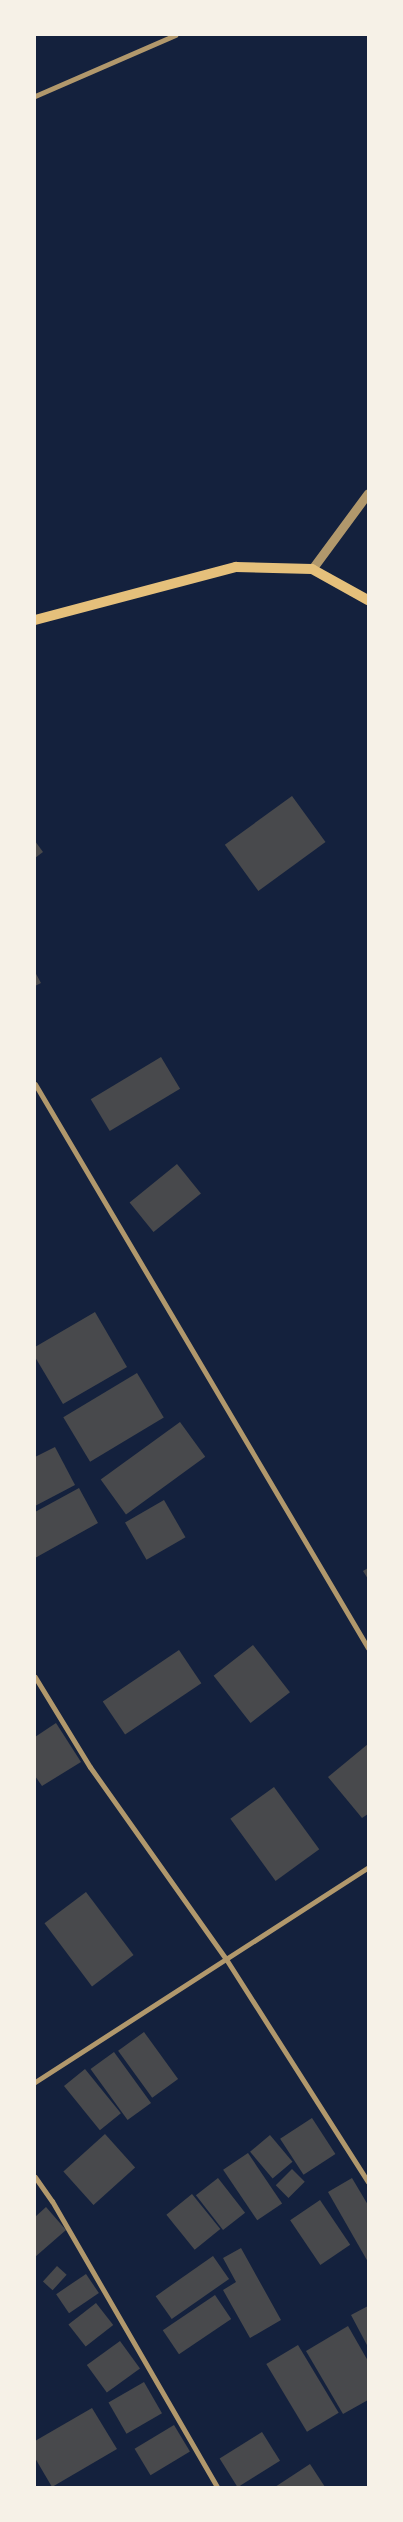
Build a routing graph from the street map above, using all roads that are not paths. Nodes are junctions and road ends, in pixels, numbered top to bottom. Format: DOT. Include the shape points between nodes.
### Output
graph roads {
  1 [pos="175,35"];
  2 [pos="35,96"];
  3 [pos="368,493"];
  4 [pos="312,569"];
  5 [pos="368,600"];
  6 [pos="35,620"];
  7 [pos="35,1084"];
  8 [pos="368,1648"];
  9 [pos="35,1677"];
  10 [pos="368,1867"];
  11 [pos="226,1959"];
  12 [pos="35,2082"];
  13 [pos="35,2177"];
  14 [pos="368,2182"];
  15 [pos="217,2487"];
  1 -- 2 [label="street"];
  3 -- 4 [label="street"];
  4 -- 5 [label="main road"];
  4 -- 6 [label="main road" via="236,567"];
  7 -- 8 [label="street"];
  9 -- 11 [label="street" via="90,1767"];
  10 -- 11 [label="street"];
  11 -- 12 [label="street"];
  11 -- 14 [label="street"];
  13 -- 15 [label="street" via="52,2201"];
}
